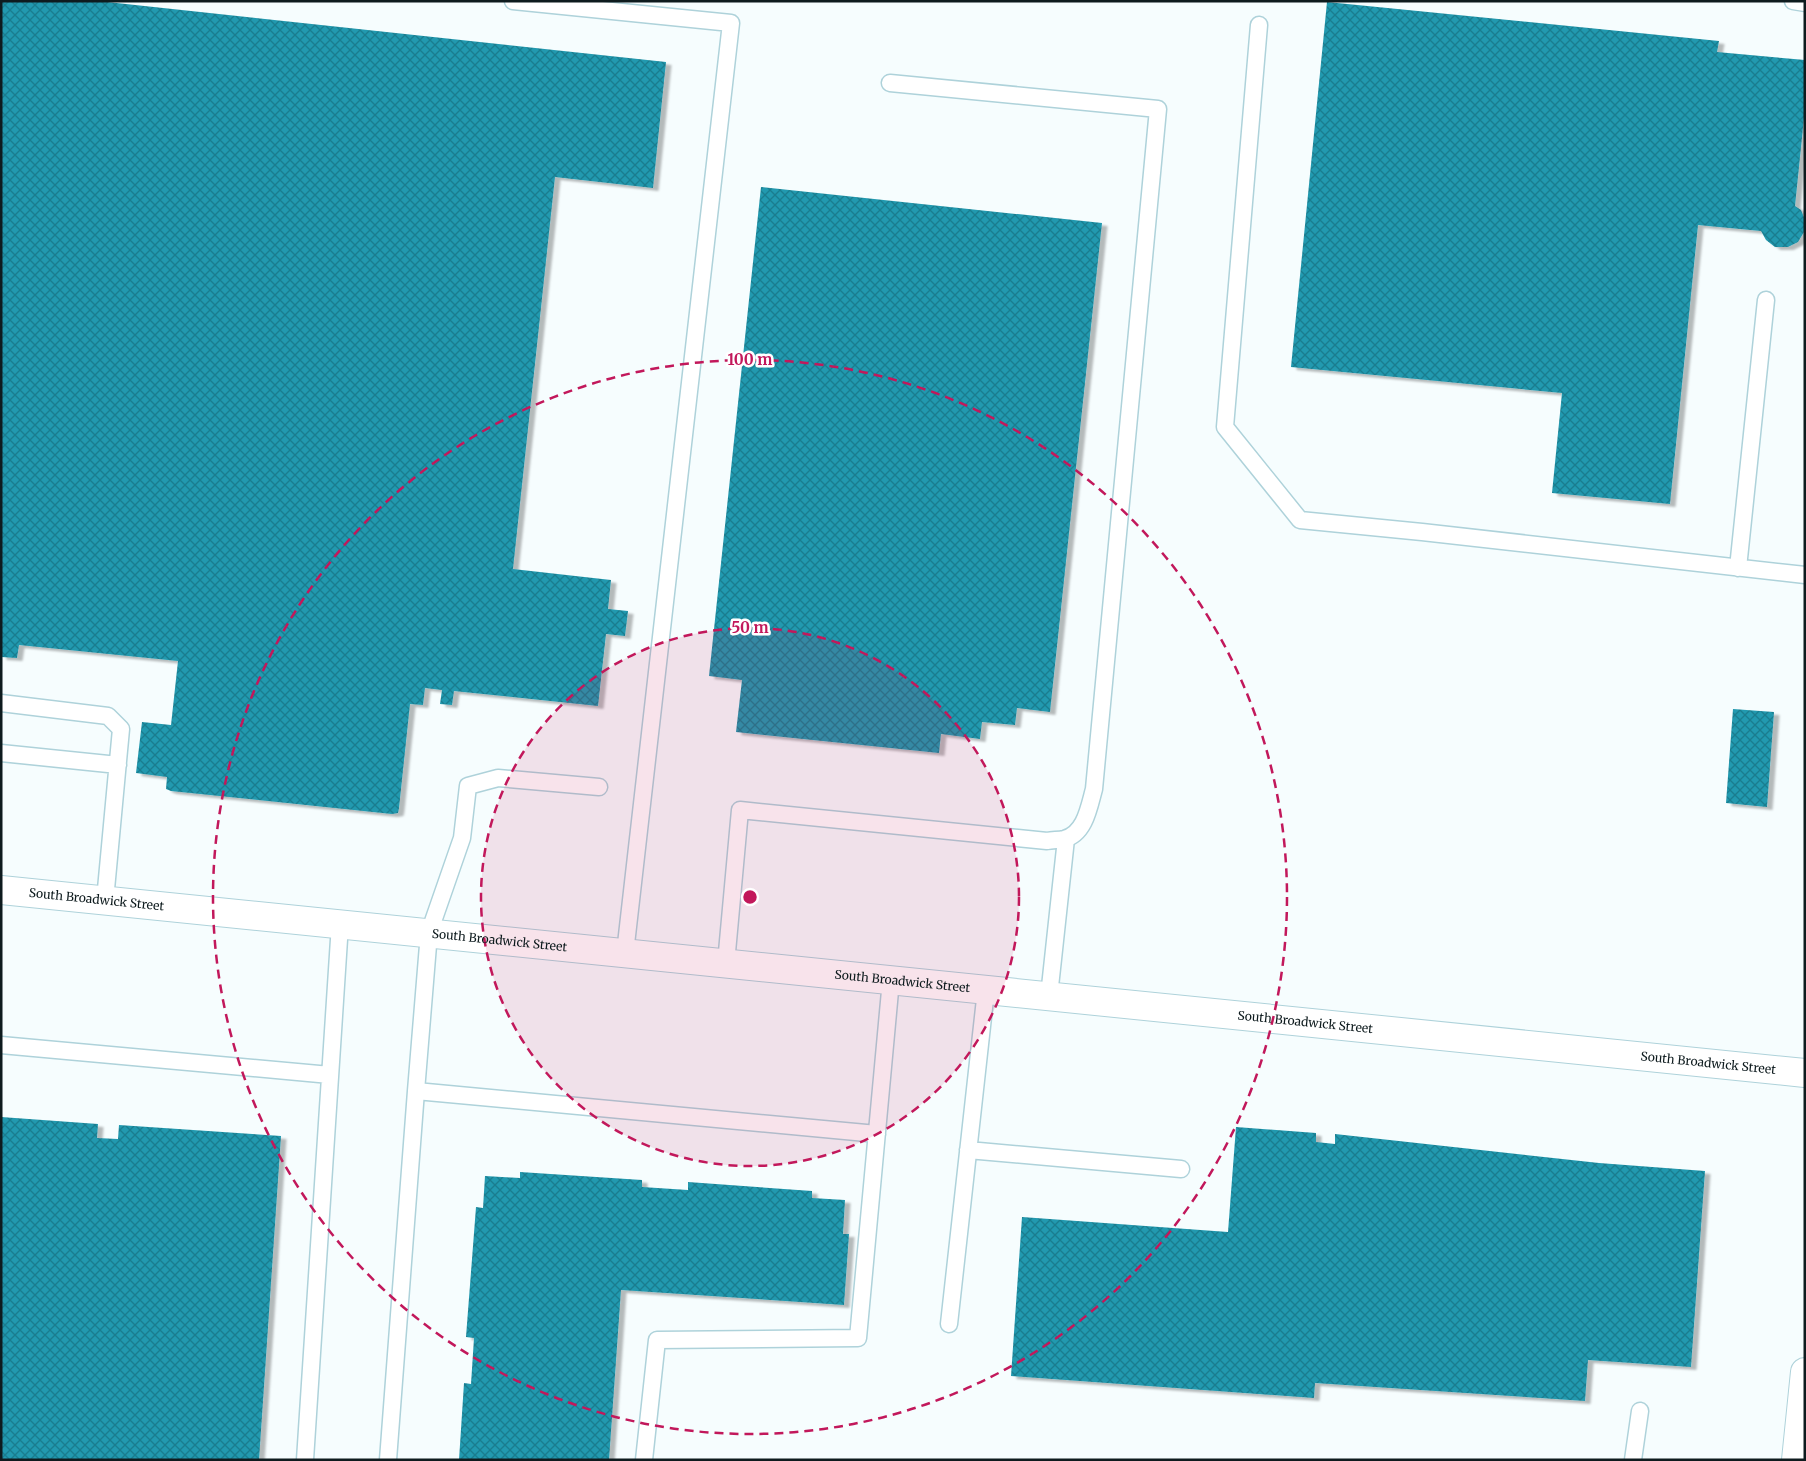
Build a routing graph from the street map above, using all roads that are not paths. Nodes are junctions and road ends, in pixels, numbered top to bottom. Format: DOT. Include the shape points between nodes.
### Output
graph roads {
  1 [pos="513,1"];
  2 [pos="1793,1"];
  3 [pos="1805,2"];
  4 [pos="1259,25"];
  5 [pos="890,84"];
  6 [pos="1766,300"];
  7 [pos="1738,568"];
  8 [pos="1805,575"];
  9 [pos="1,703"];
  10 [pos="1,753"];
  11 [pos="118,765"];
  12 [pos="599,787"];
  13 [pos="1066,839"];
  14 [pos="1,890"];
  15 [pos="105,900"];
  16 [pos="340,924"];
  17 [pos="429,933"];
  18 [pos="625,953"];
  19 [pos="726,963"];
  20 [pos="891,980"];
  21 [pos="986,990"];
  22 [pos="1049,996"];
  23 [pos="1,1044"];
  24 [pos="1805,1073"];
  25 [pos="330,1075"];
  26 [pos="416,1090"];
  27 [pos="877,1134"];
  28 [pos="968,1150"];
  29 [pos="1181,1169"];
  30 [pos="949,1324"];
  31 [pos="1805,1372"];
  32 [pos="1803,1410"];
  33 [pos="1640,1411"];
  34 [pos="305,1460"];
  35 [pos="388,1460"];
  36 [pos="644,1460"];
  37 [pos="1634,1460"];
  38 [pos="1796,1460"];
  1 -- 18 [label="lane" via="731,23"];
  2 -- 3 [label="lane"];
  4 -- 7 [label="lane" via="1225,427 1300,520"];
  5 -- 13 [label="lane" via="1158,109 1094,788 1080,828"];
  6 -- 7 [label="lane"];
  7 -- 8 [label="lane"];
  9 -- 11 [label="lane" via="108,716 121,729"];
  10 -- 11 [label="lane"];
  11 -- 15 [label="lane"];
  12 -- 17 [label="lane" via="498,778 468,786 462,838"];
  13 -- 19 [label="lane" via="1047,841 740,810"];
  13 -- 22 [label="lane"];
  14 -- 15 [label="street, South Broadwick Street"];
  15 -- 16 [label="street, South Broadwick Street"];
  16 -- 17 [label="street, South Broadwick Street"];
  16 -- 25 [label="lane"];
  17 -- 18 [label="street, South Broadwick Street"];
  17 -- 26 [label="lane"];
  18 -- 19 [label="street, South Broadwick Street"];
  19 -- 20 [label="street, South Broadwick Street"];
  20 -- 21 [label="street, South Broadwick Street"];
  20 -- 27 [label="lane"];
  21 -- 22 [label="street, South Broadwick Street"];
  21 -- 28 [label="lane"];
  22 -- 24 [label="street, South Broadwick Street"];
  23 -- 25 [label="lane"];
  25 -- 34 [label="lane"];
  26 -- 27 [label="lane"];
  26 -- 35 [label="lane"];
  27 -- 36 [label="lane" via="858,1338 657,1340"];
  28 -- 29 [label="lane"];
  28 -- 30 [label="lane"];
  31 -- 32 [label="street"];
  32 -- 38 [label="street"];
  33 -- 37 [label="lane"];
}
